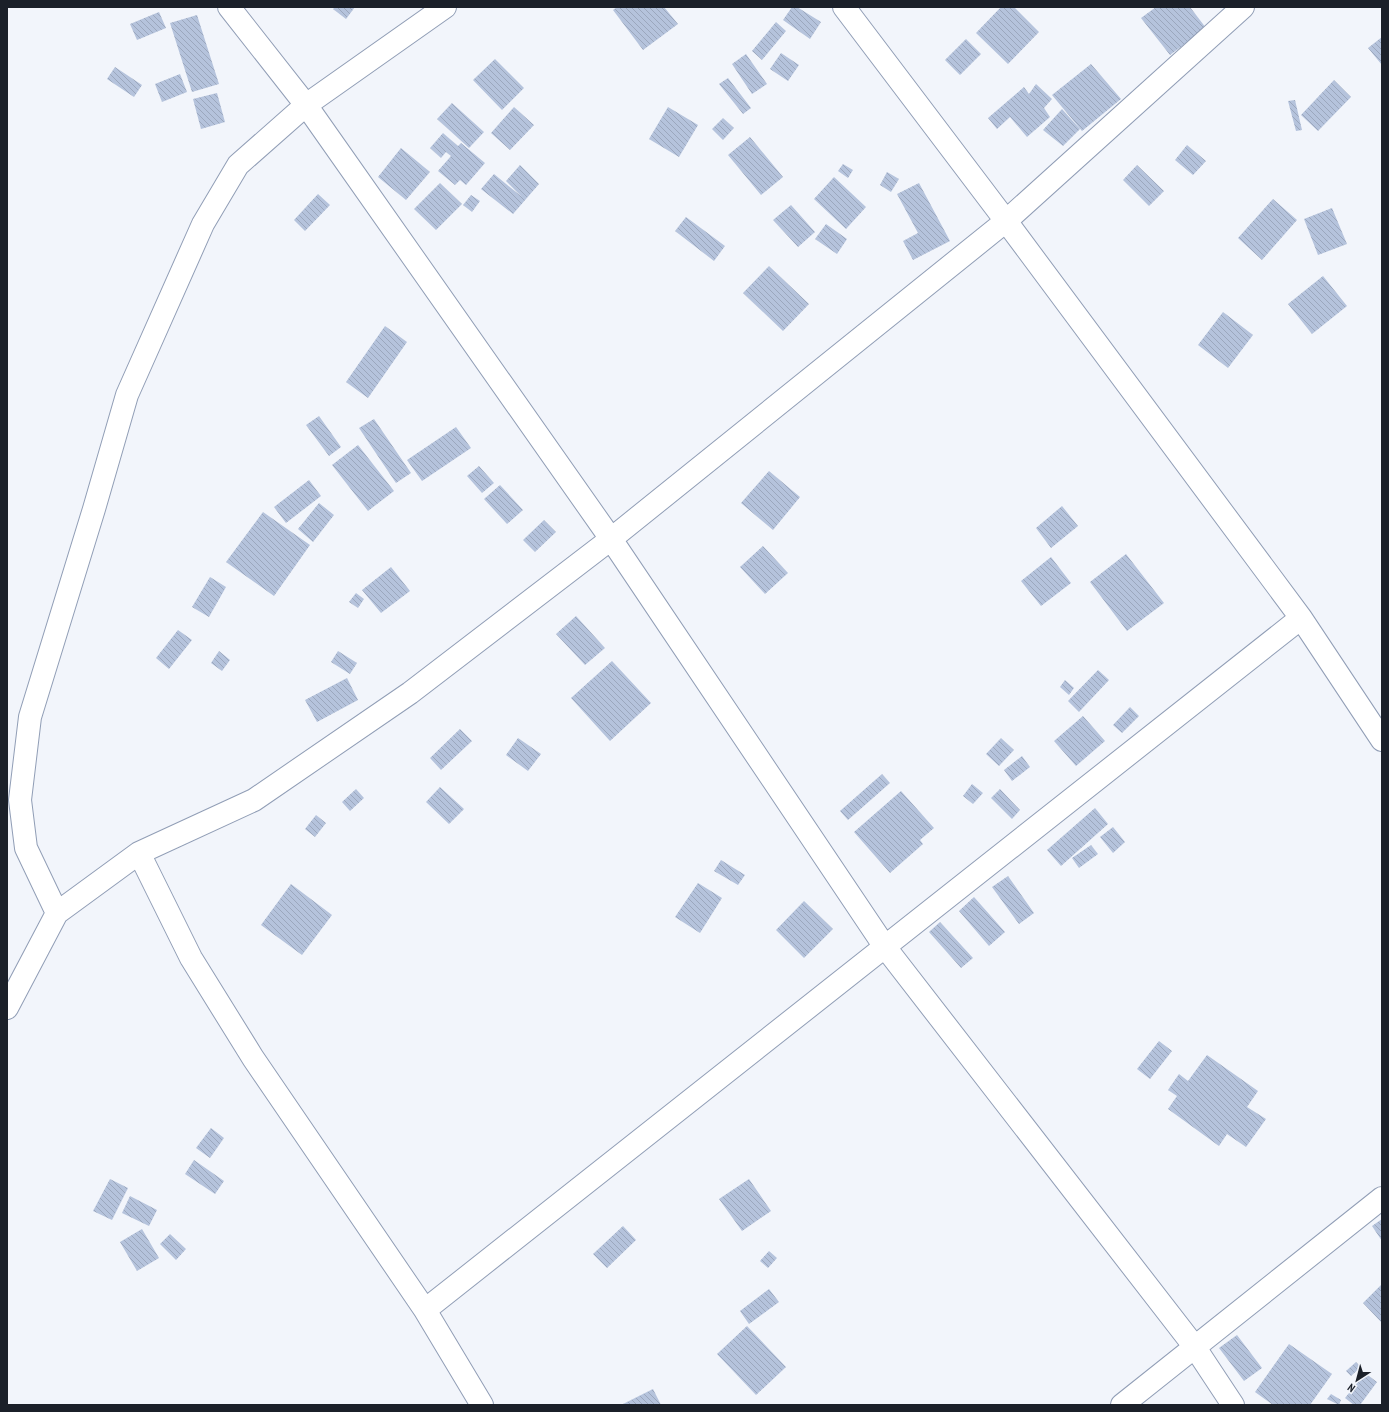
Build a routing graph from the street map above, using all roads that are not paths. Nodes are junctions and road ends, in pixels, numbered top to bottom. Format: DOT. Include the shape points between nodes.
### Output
graph roads {
  1 [pos="229,7"];
  2 [pos="445,7"];
  3 [pos="844,7"];
  4 [pos="1243,7"];
  5 [pos="306,105"];
  6 [pos="1006,221"];
  7 [pos="611,539"];
  8 [pos="1301,618"];
  9 [pos="1382,740"];
  10 [pos="139,853"];
  11 [pos="57,912"];
  12 [pos="885,947"];
  13 [pos="7,1008"];
  14 [pos="1382,1198"];
  15 [pos="425,1310"];
  16 [pos="1194,1346"];
  17 [pos="482,1405"];
  18 [pos="1122,1405"];
  19 [pos="1232,1405"];
  1 -- 5 [label="street"];
  2 -- 5 [label="street"];
  3 -- 6 [label="street"];
  4 -- 6 [label="street"];
  5 -- 7 [label="street"];
  5 -- 11 [label="street" via="238,164 203,224 127,395 30,717 20,800 26,848"];
  6 -- 7 [label="street"];
  6 -- 8 [label="street"];
  7 -- 10 [label="street" via="410,693 254,800"];
  7 -- 12 [label="street"];
  8 -- 9 [label="street"];
  8 -- 12 [label="street"];
  10 -- 11 [label="street"];
  10 -- 15 [label="street" via="191,958 248,1051"];
  11 -- 13 [label="street"];
  12 -- 15 [label="street"];
  12 -- 16 [label="street"];
  14 -- 16 [label="street"];
  15 -- 17 [label="street"];
  16 -- 18 [label="street"];
  16 -- 19 [label="street"];
}
